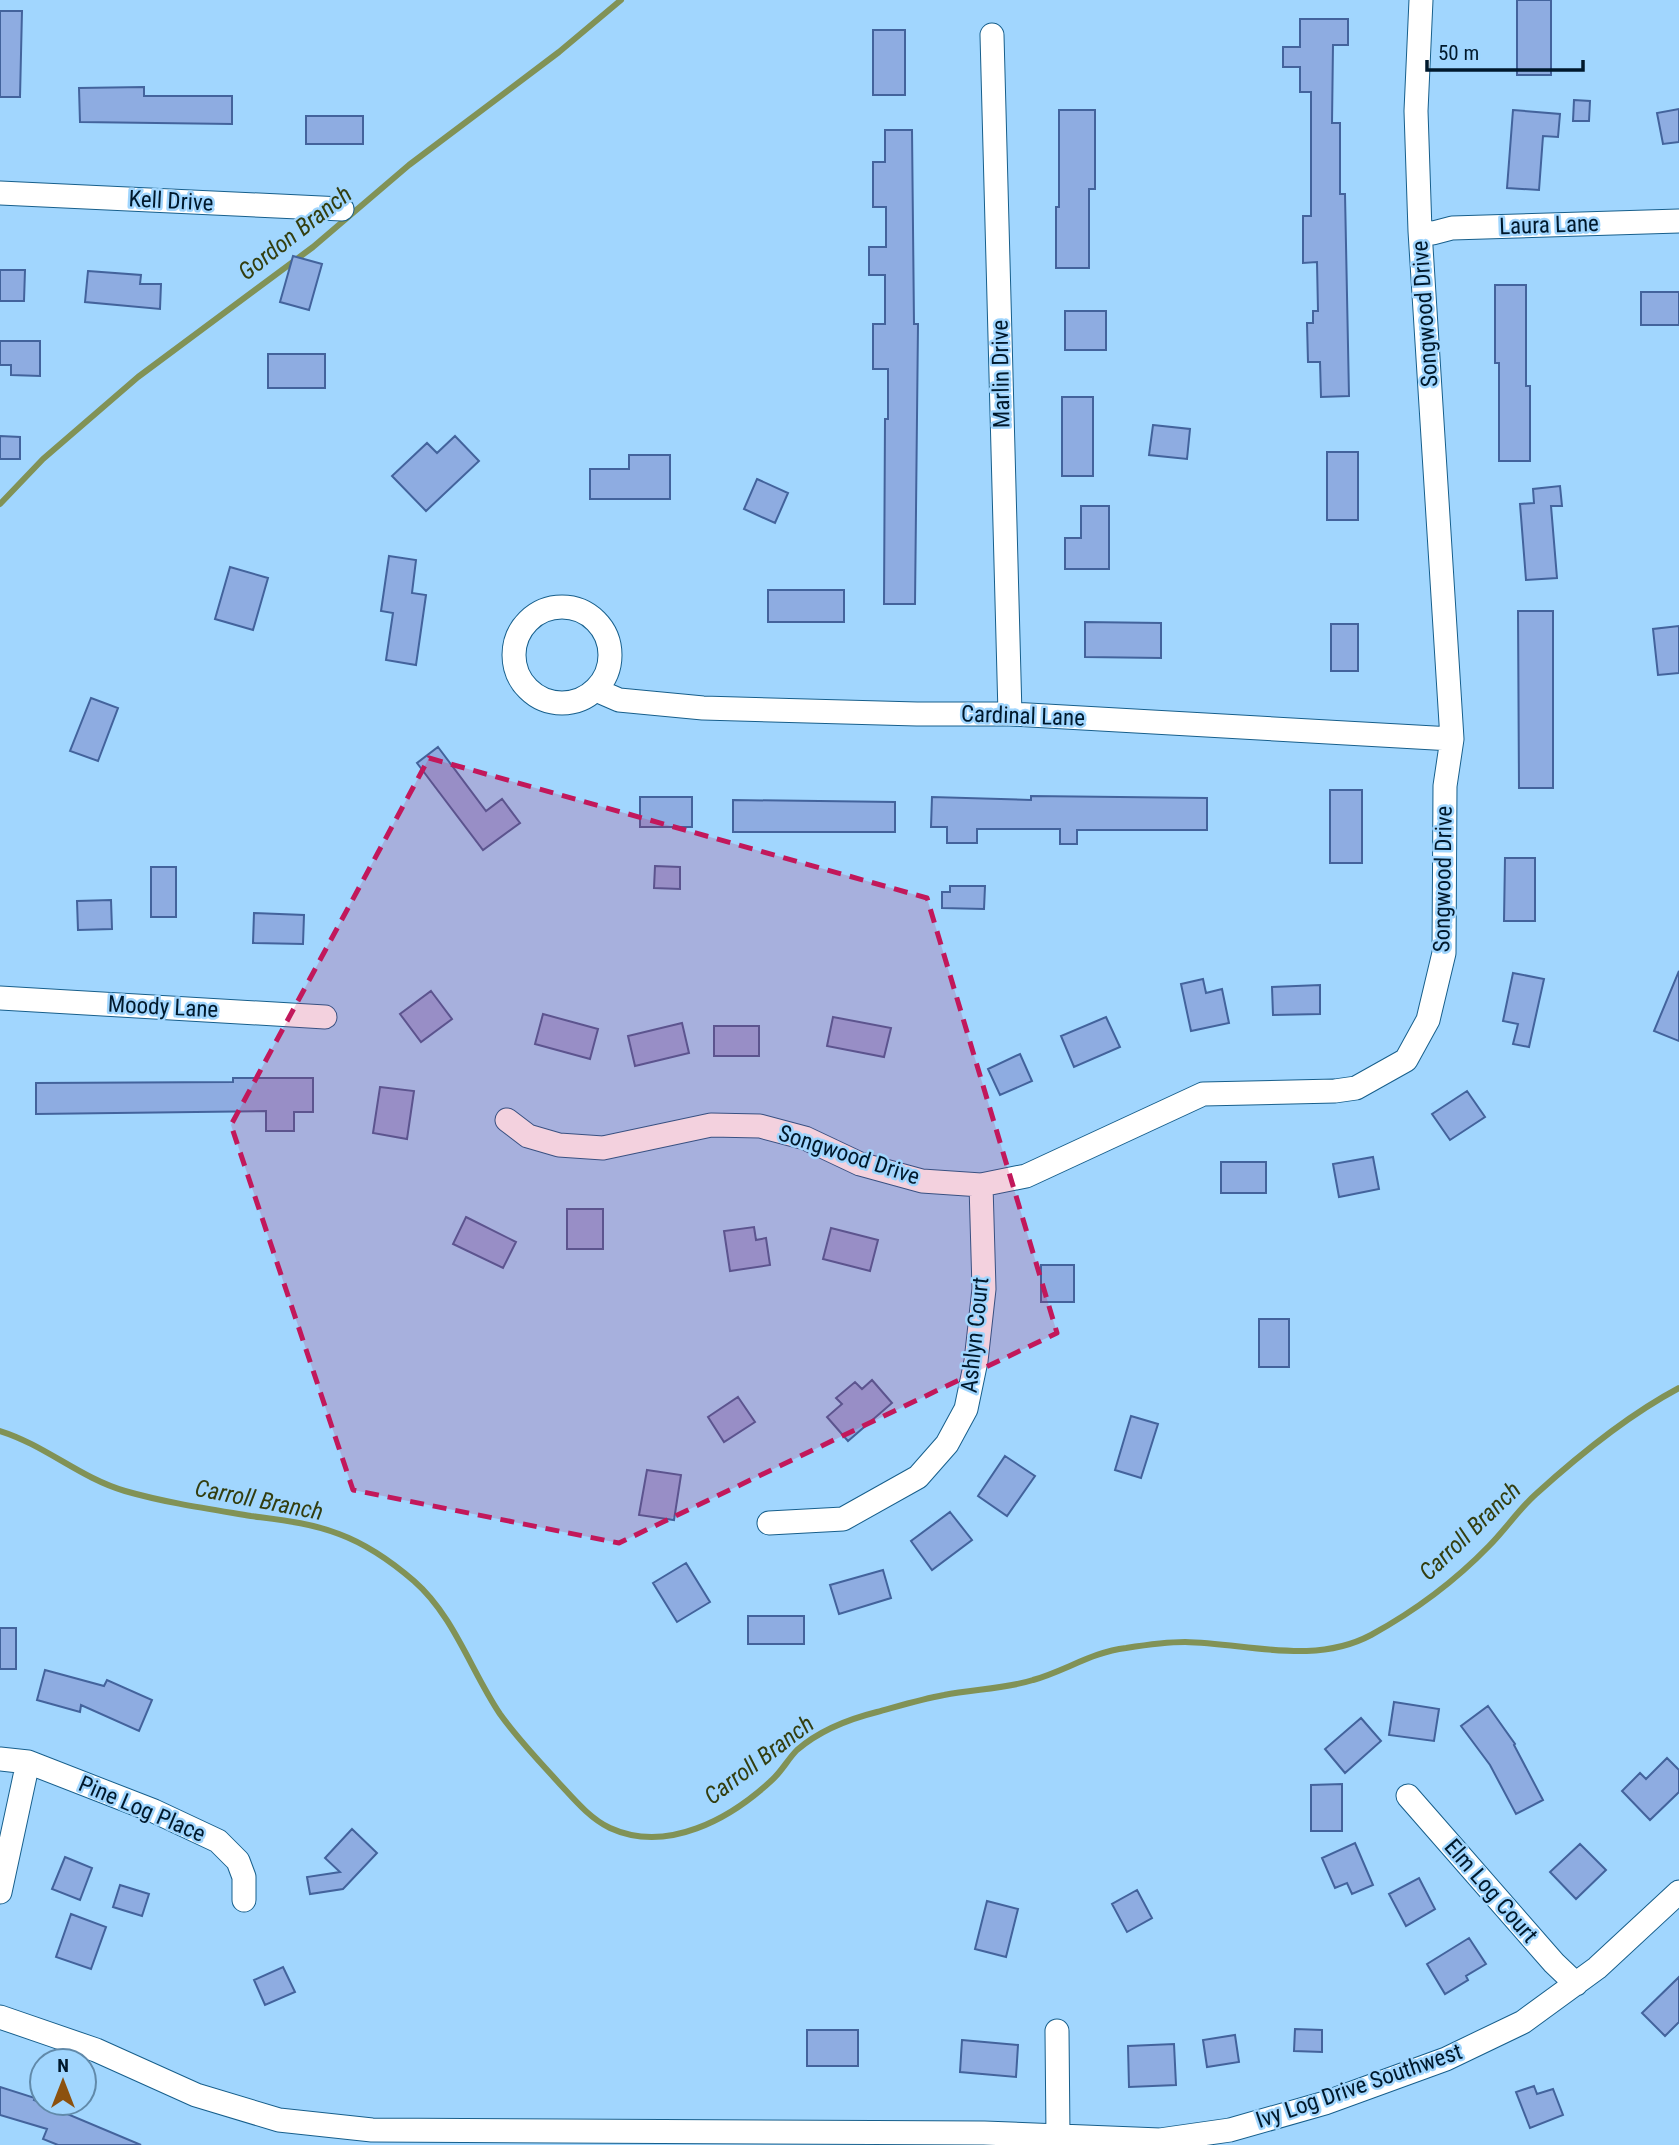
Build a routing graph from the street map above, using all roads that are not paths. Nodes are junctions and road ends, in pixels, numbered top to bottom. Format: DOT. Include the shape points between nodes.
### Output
graph roads {
  1 [pos="1421,0"];
  2 [pos="992,34"];
  3 [pos="0,193"];
  4 [pos="342,209"];
  5 [pos="1679,221"];
  6 [pos="1420,230"];
  7 [pos="596,690"];
  8 [pos="1010,714"];
  9 [pos="1452,739"];
  10 [pos="0,998"];
  11 [pos="325,1017"];
  12 [pos="507,1120"];
  13 [pos="981,1185"];
  14 [pos="769,1523"];
  15 [pos="0,1759"];
  16 [pos="28,1762"];
  17 [pos="1408,1796"];
  18 [pos="0,1892"];
  19 [pos="1679,1892"];
  20 [pos="244,1900"];
  21 [pos="1576,1984"];
  22 [pos="0,2017"];
  23 [pos="1057,2031"];
  24 [pos="1058,2136"];
  25 [pos="644,2138"];
  1 -- 6 [label="street, Songwood Drive" via="1416,111"];
  2 -- 8 [label="street, Marlin Drive"];
  3 -- 4 [label="street, Kell Drive"];
  5 -- 6 [label="street, Laura Lane"];
  6 -- 9 [label="street, Songwood Drive"];
  7 -- 7 [label="street" via="568,704 544,699 525,687 513,657 515,642 533,616 564,607 594,618 607,638 610,662"];
  7 -- 8 [label="street, Cardinal Lane" via="619,700 703,708"];
  8 -- 9 [label="street, Cardinal Lane"];
  9 -- 13 [label="street, Songwood Drive" via="1445,786 1444,953 1428,1020 1406,1060 1356,1088 1203,1094 1026,1176"];
  10 -- 11 [label="street, Moody Lane"];
  12 -- 13 [label="street, Songwood Drive" via="528,1136 559,1145 603,1148 711,1125 760,1126 805,1138 860,1164 922,1181"];
  13 -- 14 [label="street, Ashlyn Court" via="984,1289 976,1362 966,1409 947,1444 918,1477 843,1519"];
  15 -- 16 [label="street, Pine Log Place"];
  16 -- 18 [label="street"];
  16 -- 20 [label="street, Pine Log Place" via="218,1841 238,1861"];
  17 -- 21 [label="street, Elm Log Court"];
  19 -- 21 [label="street, Ivy Log Drive Southwest"];
  21 -- 24 [label="street, Ivy Log Drive Southwest" via="1523,2022 1457,2053 1313,2106 1230,2130 1160,2140"];
  22 -- 25 [label="street, Ivy Log Drive Southwest" via="96,2050 196,2095 279,2120 372,2130"];
  23 -- 24 [label="street"];
  24 -- 25 [label="street, Ivy Log Drive Southwest"];
}
